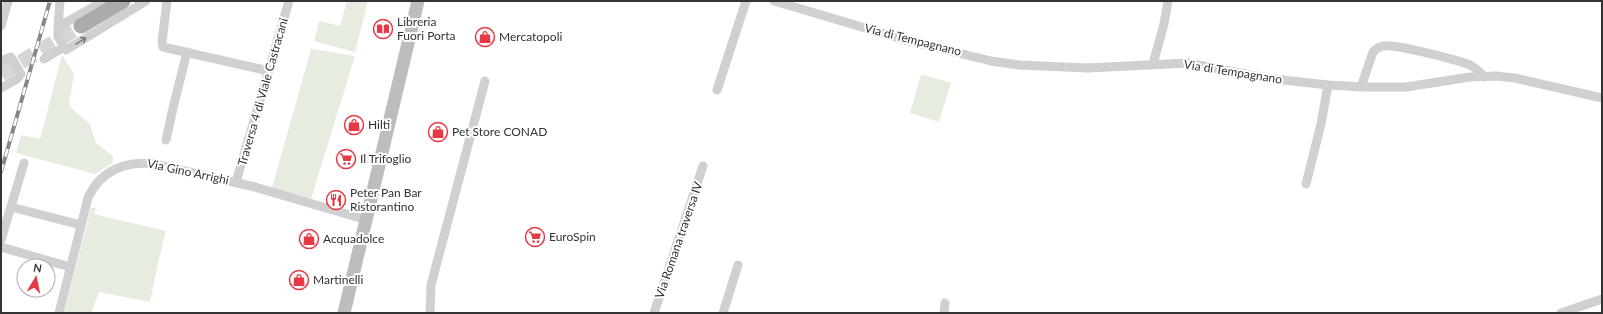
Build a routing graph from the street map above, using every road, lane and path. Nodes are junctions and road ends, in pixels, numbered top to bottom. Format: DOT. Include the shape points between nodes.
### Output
graph roads {
  1 [pos="8,1"];
  2 [pos="60,1"];
  3 [pos="104,1"];
  4 [pos="123,1"];
  5 [pos="146,1"];
  6 [pos="167,1"];
  7 [pos="289,1"];
  8 [pos="418,1"];
  9 [pos="746,1"];
  10 [pos="774,1"];
  11 [pos="1168,1"];
  12 [pos="1,26"];
  13 [pos="81,26"];
  14 [pos="58,27"];
  15 [pos="64,47"];
  16 [pos="187,52"];
  17 [pos="44,59"];
  18 [pos="1,61"];
  19 [pos="1153,64"];
  20 [pos="269,71"];
  21 [pos="1484,77"];
  22 [pos="485,81"];
  23 [pos="1328,85"];
  24 [pos="1361,87"];
  25 [pos="1,88"];
  26 [pos="717,90"];
  27 [pos="1602,98"];
  28 [pos="166,140"];
  29 [pos="24,163"];
  30 [pos="703,166"];
  31 [pos="236,182"];
  32 [pos="1306,184"];
  33 [pos="11,207"];
  34 [pos="367,220"];
  35 [pos="81,225"];
  36 [pos="1,240"];
  37 [pos="1,247"];
  38 [pos="738,265"];
  39 [pos="70,267"];
  40 [pos="1602,298"];
  41 [pos="945,303"];
  42 [pos="59,313"];
  43 [pos="344,313"];
  44 [pos="430,313"];
  45 [pos="654,313"];
  46 [pos="722,313"];
  47 [pos="944,313"];
  48 [pos="1561,313"];
  1 -- 12 [label="street"];
  2 -- 14 [label="street"];
  3 -- 14 [label="street"];
  4 -- 13 [label="main road"];
  15 -- 5 [label="street, one-way" via="66,50"];
  6 -- 16 [label="street" via="163,47"];
  7 -- 20 [label="street, Traversa 4 di Viale Castracani"];
  8 -- 34 [label="main road"];
  9 -- 26 [label="street"];
  10 -- 19 [label="street, Via di Tempagnano" via="910,41 1004,63 1088,68"];
  11 -- 19 [label="street"];
  14 -- 15 [label="street" via="58,38"];
  15 -- 17 [label="street"];
  16 -- 20 [label="street"];
  16 -- 28 [label="street"];
  18 -- 25 [label="street" via="11,57 21,74"];
  19 -- 23 [label="street, Via di Tempagnano" via="1188,63 1266,78"];
  20 -- 31 [label="street, Traversa 4 di Viale Castracani"];
  21 -- 24 [label="street, Via di Tempagnano" via="1406,87"];
  21 -- 24 [label="street" via="1477,69 1461,62 1384,46 1373,52"];
  21 -- 27 [label="street, Via di Tempagnano" via="1515,78"];
  22 -- 44 [label="street" via="431,285"];
  23 -- 24 [label="street, Via di Tempagnano"];
  23 -- 32 [label="street"];
  29 -- 33 [label="street"];
  30 -- 45 [label="street, Via Romana traversa IV"];
  31 -- 34 [label="street, Via Gino Arrighi"];
  31 -- 35 [label="street, Via Gino Arrighi" via="154,164 128,164 110,172 95,185 87,200"];
  33 -- 35 [label="street"];
  33 -- 36 [label="street"];
  34 -- 43 [label="main road"];
  35 -- 39 [label="street, Via Gino Arrighi"];
  37 -- 39 [label="street"];
  38 -- 46 [label="street"];
  39 -- 42 [label="street, Via Gino Arrighi"];
  40 -- 48 [label="street"];
  41 -- 47 [label="street"];
}
